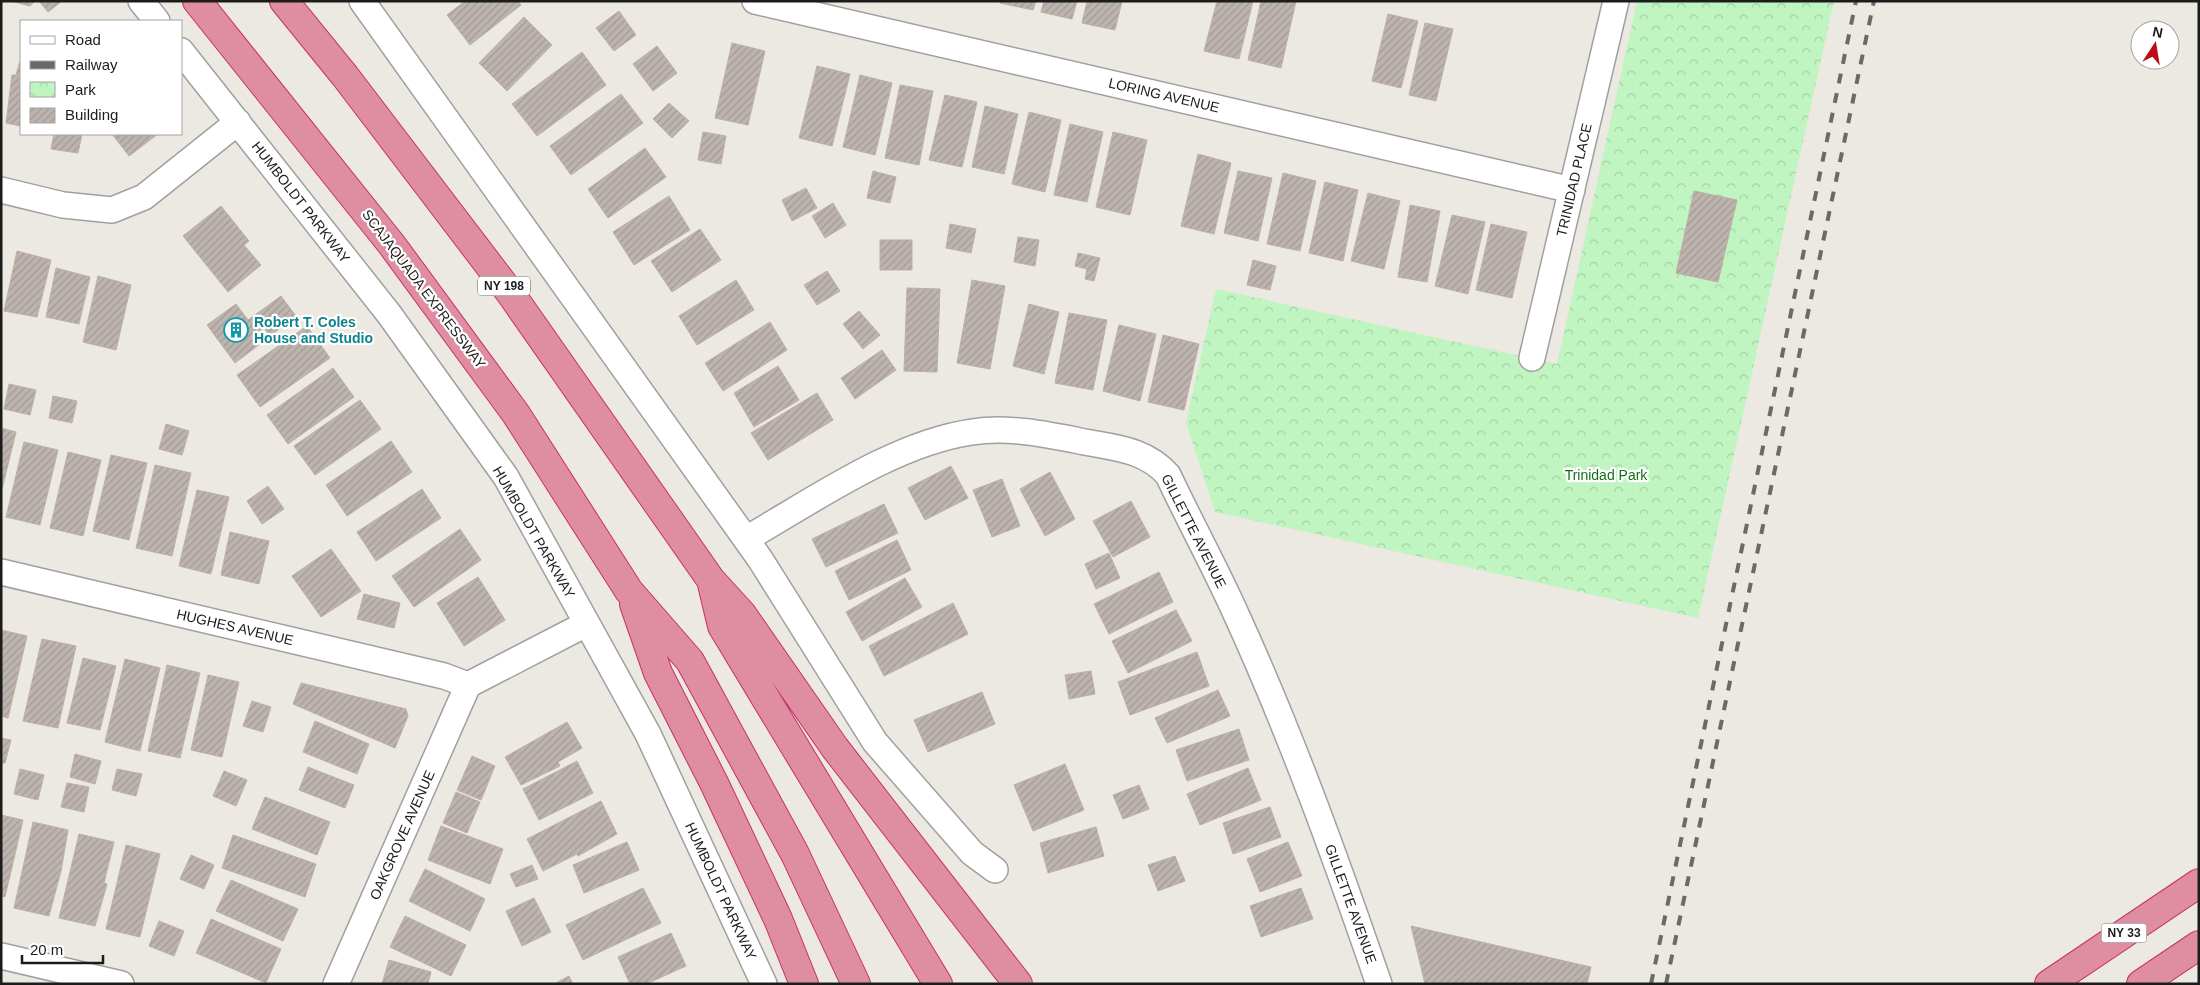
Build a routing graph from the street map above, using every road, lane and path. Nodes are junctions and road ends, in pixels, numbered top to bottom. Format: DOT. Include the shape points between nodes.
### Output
graph roads {
  1 [pos="142,1"];
  2 [pos="197,1"];
  3 [pos="284,1"];
  4 [pos="300,1"];
  5 [pos="755,1"];
  6 [pos="1616,1"];
  7 [pos="376,6"];
  8 [pos="156,20"];
  9 [pos="182,52"];
  10 [pos="345,76"];
  11 [pos="238,122"];
  12 [pos="1,190"];
  13 [pos="1572,190"];
  14 [pos="1532,358"];
  15 [pos="746,539"];
  16 [pos="1,572"];
  17 [pos="711,580"];
  18 [pos="629,591"];
  19 [pos="586,624"];
  20 [pos="468,685"];
  21 [pos="995,870"];
  22 [pos="2199,883"];
  23 [pos="2199,945"];
  24 [pos="1,956"];
  25 [pos="121,984"];
  26 [pos="336,984"];
  27 [pos="764,984"];
  28 [pos="804,984"];
  29 [pos="856,984"];
  30 [pos="938,984"];
  31 [pos="1018,984"];
  32 [pos="1380,984"];
  33 [pos="2049,984"];
  34 [pos="2141,984"];
  1 -- 8 [label="street"];
  2 -- 18 [label="highway, SCAJAQUADA EXPRESSWAY" via="386,238 485,370 550,464"];
  3 -- 10 [label="highway, NY 198"];
  4 -- 10 [label="highway"];
  5 -- 13 [label="street, LORING AVENUE"];
  6 -- 13 [label="street, TRINIDAD PLACE"];
  7 -- 15 [label="street"];
  9 -- 11 [label="street, HUMBOLDT PARKWAY"];
  10 -- 17 [label="highway, NY 198" via="511,294"];
  11 -- 12 [label="street" via="144,197 112,210 63,204"];
  11 -- 19 [label="street, HUMBOLDT PARKWAY" via="389,314 506,477"];
  13 -- 14 [label="street, TRINIDAD PLACE"];
  15 -- 21 [label="street" via="875,742 972,853"];
  15 -- 32 [label="street, GILLETTE AVENUE" via="893,456 973,431 1005,430 1061,437 1126,450 1154,460 1168,475 1236,613 1282,721"];
  16 -- 20 [label="street, HUGHES AVENUE" via="444,676"];
  17 -- 30 [label="highway" via="722,626"];
  17 -- 31 [label="highway" via="742,614 835,748"];
  18 -- 28 [label="highway" via="658,673 778,919"];
  18 -- 29 [label="highway" via="690,661 795,854"];
  19 -- 20 [label="street"];
  19 -- 27 [label="street, HUMBOLDT PARKWAY" via="648,734"];
  20 -- 26 [label="street, OAKGROVE AVENUE"];
  22 -- 33 [label="highway, NY 33"];
  23 -- 34 [label="highway"];
  24 -- 25 [label="street"];
}
